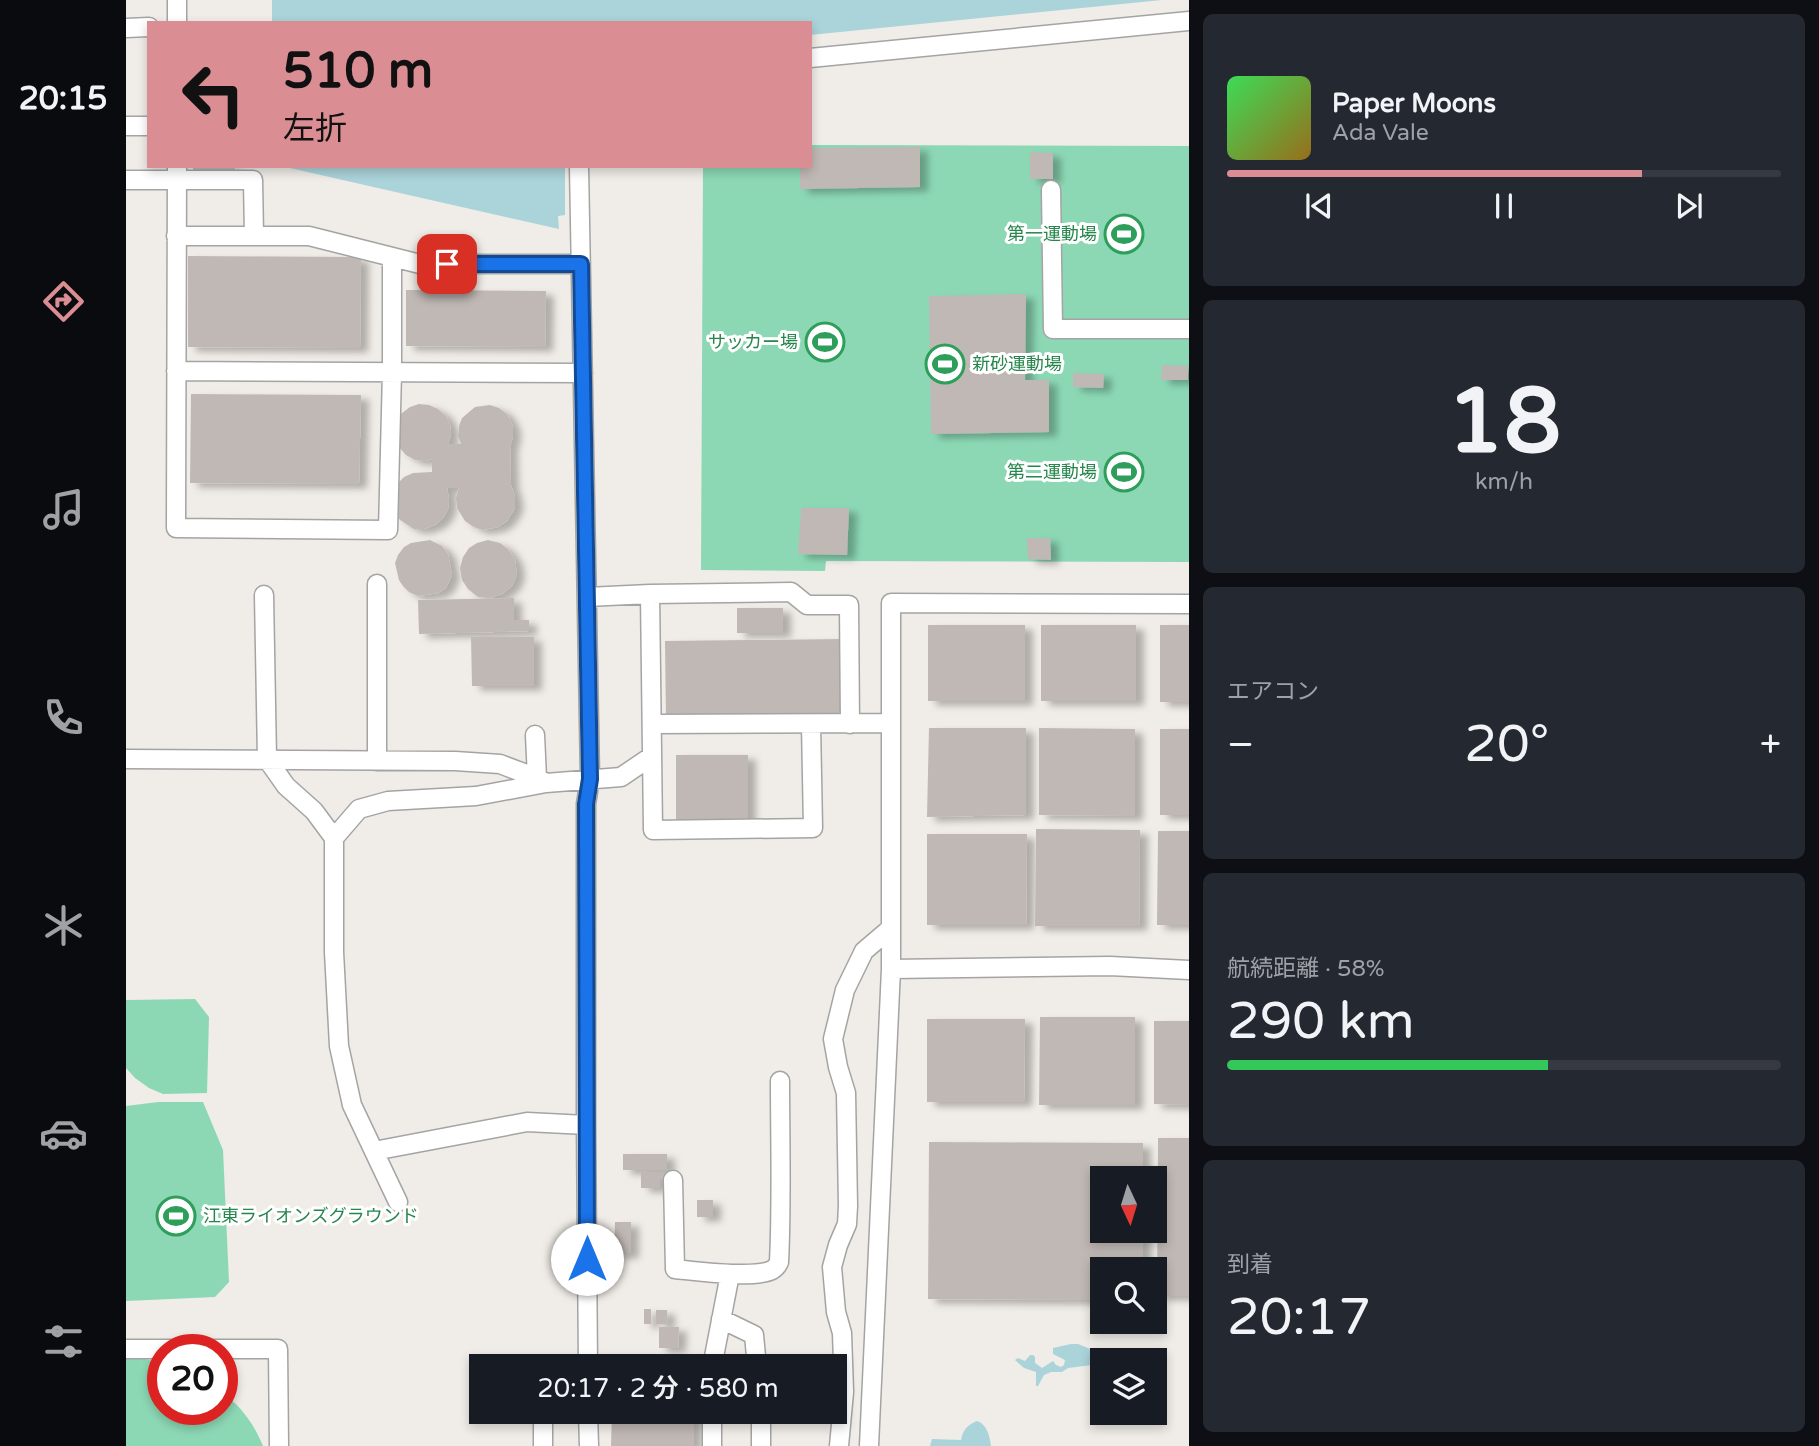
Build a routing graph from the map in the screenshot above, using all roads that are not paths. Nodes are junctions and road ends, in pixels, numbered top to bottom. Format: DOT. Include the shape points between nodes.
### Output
graph roads {
  1 [pos="1189,21"];
  2 [pos="147,27"];
  3 [pos="126,28"];
  4 [pos="812,58"];
  5 [pos="126,126"];
  6 [pos="147,126"];
  7 [pos="579,168"];
  8 [pos="177,173"];
  9 [pos="126,180"];
  10 [pos="1051,190"];
  11 [pos="176,236"];
  12 [pos="254,236"];
  13 [pos="392,257"];
  14 [pos="581,264"];
  15 [pos="1189,329"];
  16 [pos="176,372"];
  17 [pos="392,372"];
  18 [pos="583,373"];
  19 [pos="377,584"];
  20 [pos="650,594"];
  21 [pos="264,595"];
  22 [pos="587,597"];
  23 [pos="1189,604"];
  24 [pos="891,723"];
  25 [pos="652,724"];
  26 [pos="811,724"];
  27 [pos="850,724"];
  28 [pos="535,734"];
  29 [pos="652,756"];
  30 [pos="126,759"];
  31 [pos="267,759"];
  32 [pos="377,761"];
  33 [pos="590,779"];
  34 [pos="542,781"];
  35 [pos="334,838"];
  36 [pos="891,928"];
  37 [pos="891,969"];
  38 [pos="1189,970"];
  39 [pos="780,1081"];
  40 [pos="586,1125"];
  41 [pos="374,1152"];
  42 [pos="673,1180"];
  43 [pos="398,1202"];
  44 [pos="730,1274"];
  45 [pos="721,1319"];
  46 [pos="126,1349"];
  47 [pos="588,1354"];
  48 [pos="714,1354"];
  49 [pos="756,1354"];
  50 [pos="842,1354"];
  51 [pos="847,1354"];
  52 [pos="873,1354"];
  53 [pos="543,1424"];
  54 [pos="588,1424"];
  55 [pos="712,1424"];
  56 [pos="761,1424"];
  57 [pos="841,1424"];
  58 [pos="279,1446"];
  59 [pos="543,1446"];
  60 [pos="589,1446"];
  61 [pos="712,1446"];
  62 [pos="761,1446"];
  63 [pos="839,1446"];
  64 [pos="869,1446"];
  1 -- 4 [label="lane"];
  2 -- 3 [label="lane"];
  5 -- 6 [label="lane"];
  7 -- 14 [label="lane"];
  8 -- 9 [label="lane"];
  8 -- 11 [label="lane"];
  8 -- 12 [label="lane" via="253,180"];
  10 -- 15 [label="lane" via="1053,329"];
  11 -- 12 [label="lane"];
  11 -- 16 [label="lane"];
  12 -- 13 [label="lane" via="309,236"];
  13 -- 14 [label="lane" via="420,264"];
  13 -- 17 [label="lane"];
  14 -- 18 [label="lane"];
  16 -- 17 [label="lane"];
  16 -- 17 [label="lane" via="176,528 375,530 388,530"];
  17 -- 18 [label="lane"];
  18 -- 22 [label="lane"];
  19 -- 32 [label="lane"];
  20 -- 22 [label="lane"];
  20 -- 25 [label="lane"];
  20 -- 27 [label="lane" via="791,592 807,605 849,605"];
  21 -- 31 [label="lane"];
  22 -- 33 [label="lane"];
  23 -- 24 [label="lane" via="891,603"];
  24 -- 27 [label="lane"];
  24 -- 36 [label="lane"];
  25 -- 26 [label="lane"];
  25 -- 29 [label="lane"];
  26 -- 27 [label="lane"];
  26 -- 29 [label="lane" via="813,828 653,830"];
  28 -- 34 [label="lane"];
  29 -- 33 [label="lane" via="621,777"];
  30 -- 31 [label="lane"];
  31 -- 32 [label="lane"];
  31 -- 35 [label="lane"];
  32 -- 34 [label="lane" via="500,764"];
  33 -- 34 [label="lane"];
  33 -- 40 [label="lane" via="586,804"];
  34 -- 35 [label="lane" via="476,796 388,801 359,809"];
  35 -- 41 [label="lane" via="338,1046 352,1105"];
  36 -- 37 [label="lane"];
  36 -- 50 [label="lane" via="864,951 845,990 833,1039 846,1093 848,1215 832,1267"];
  37 -- 38 [label="lane" via="1110,966"];
  37 -- 52 [label="lane"];
  39 -- 44 [label="lane" via="779,1262 765,1272"];
  40 -- 41 [label="lane" via="527,1122"];
  40 -- 47 [label="lane"];
  41 -- 43 [label="lane"];
  42 -- 44 [label="lane" via="675,1269"];
  44 -- 45 [label="lane"];
  45 -- 48 [label="lane"];
  45 -- 49 [label="lane" via="754,1335"];
  46 -- 58 [label="lane" via="278,1349"];
  51 -- 52 [label="lane"];
  52 -- 64 [label="lane"];
  53 -- 59 [label="lane"];
  54 -- 60 [label="lane"];
  55 -- 61 [label="lane"];
  56 -- 62 [label="lane"];
  57 -- 63 [label="lane"];
}
